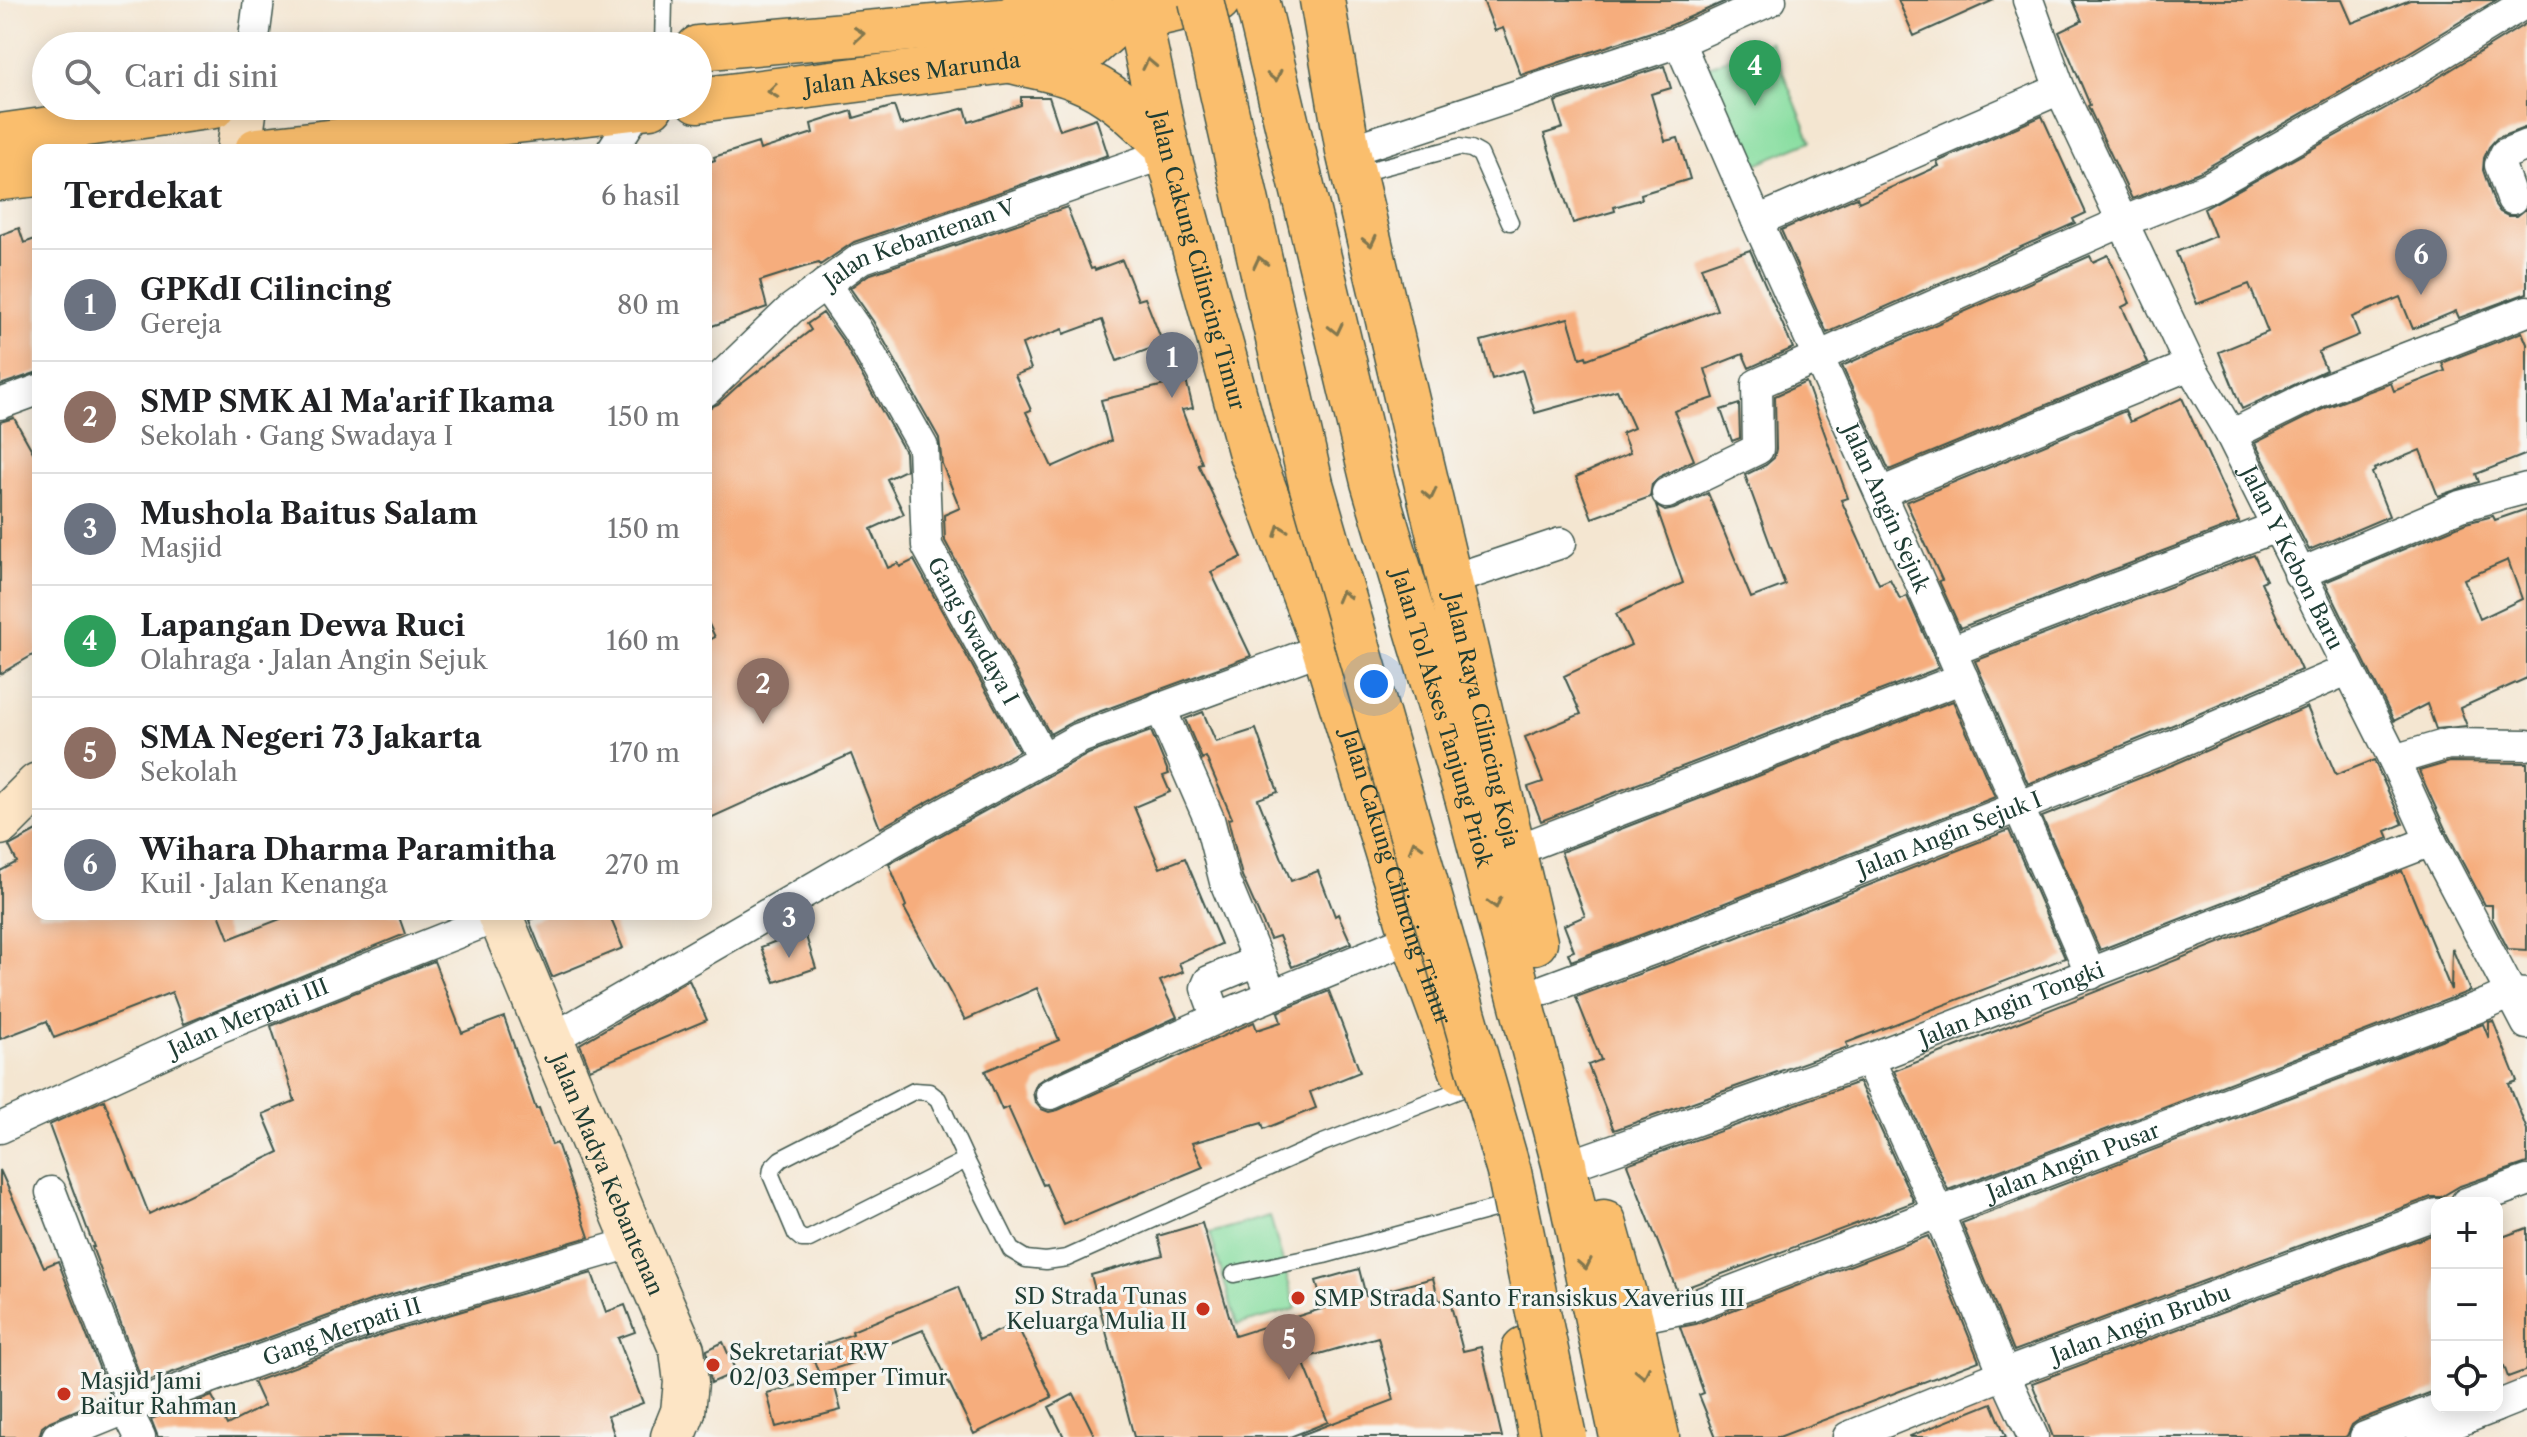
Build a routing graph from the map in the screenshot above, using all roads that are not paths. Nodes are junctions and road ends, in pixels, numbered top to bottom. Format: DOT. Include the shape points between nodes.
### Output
graph roads {
  1 [pos="259,0"];
  2 [pos="664,0"];
  3 [pos="1201,0"];
  4 [pos="1218,0"];
  5 [pos="1257,0"];
  6 [pos="1322,0"];
  7 [pos="1771,0"];
  8 [pos="2028,0"];
  9 [pos="2527,2"];
  10 [pos="1130,14"];
  11 [pos="1019,27"];
  12 [pos="255,32"];
  13 [pos="663,32"];
  14 [pos="1679,42"];
  15 [pos="712,47"];
  16 [pos="2060,89"];
  17 [pos="712,97"];
  18 [pos="114,120"];
  19 [pos="243,120"];
  20 [pos="528,120"];
  21 [pos="635,120"];
  22 [pos="0,136"];
  23 [pos="240,144"];
  24 [pos="311,144"];
  25 [pos="617,144"];
  26 [pos="2527,145"];
  27 [pos="1168,150"];
  28 [pos="1351,163"];
  29 [pos="32,175"];
  30 [pos="0,178"];
  31 [pos="2512,199"];
  32 [pos="1757,221"];
  33 [pos="1510,222"];
  34 [pos="2122,222"];
  35 [pos="825,284"];
  36 [pos="2527,311"];
  37 [pos="1819,357"];
  38 [pos="2190,365"];
  39 [pos="712,385"];
  40 [pos="32,392"];
  41 [pos="0,404"];
  42 [pos="2231,435"];
  43 [pos="2527,488"];
  44 [pos="1667,493"];
  45 [pos="1880,493"];
  46 [pos="2276,527"];
  47 [pos="1561,543"];
  48 [pos="2299,574"];
  49 [pos="1451,580"];
  50 [pos="1324,648"];
  51 [pos="1957,664"];
  52 [pos="2347,670"];
  53 [pos="1160,707"];
  54 [pos="2527,745"];
  55 [pos="1043,758"];
  56 [pos="2394,760"];
  57 [pos="2018,807"];
  58 [pos="2431,841"];
  59 [pos="1514,851"];
  60 [pos="488,920"];
  61 [pos="502,920"];
  62 [pos="1413,937"];
  63 [pos="1257,961"];
  64 [pos="2091,974"];
  65 [pos="1546,989"];
  66 [pos="2519,994"];
  67 [pos="1272,995"];
  68 [pos="1217,1018"];
  69 [pos="2527,1024"];
  70 [pos="550,1040"];
  71 [pos="1869,1059"];
  72 [pos="1467,1087"];
  73 [pos="1051,1094"];
  74 [pos="0,1128"];
  75 [pos="1587,1159"];
  76 [pos="966,1160"];
  77 [pos="2527,1181"];
  78 [pos="51,1192"];
  79 [pos="2483,1197"];
  80 [pos="1497,1208"];
  81 [pos="1939,1214"];
  82 [pos="2431,1216"];
  83 [pos="635,1242"];
  84 [pos="1234,1274"];
  85 [pos="1631,1319"];
  86 [pos="2004,1374"];
  87 [pos="2527,1375"];
  88 [pos="2503,1384"];
  89 [pos="2527,1394"];
  90 [pos="2503,1403"];
  91 [pos="130,1408"];
  92 [pos="2431,1412"];
  93 [pos="2478,1413"];
  94 [pos="57,1437"];
  95 [pos="140,1437"];
  96 [pos="673,1437"];
  97 [pos="1541,1437"];
  98 [pos="1564,1437"];
  99 [pos="1622,1437"];
  100 [pos="1657,1437"];
  101 [pos="1848,1437"];
  102 [pos="2033,1437"];
  103 [pos="2365,1437"];
  104 [pos="2418,1437"];
  1 -- 12 [label="street"];
  2 -- 13 [label="lane"];
  98 -- 3 [label="main road, one-way, bridge" via="1509,1172 1311,484"];
  4 -- 10 [label="main road, Jalan Akses Marunda"];
  5 -- 99 [label="main road, Jalan Tol Akses Tanjung Priok, one-way" via="1373,482 1467,797 1564,1164"];
  6 -- 28 [label="main road, Jalan Raya Cilincing Koja"];
  7 -- 14 [label="street"];
  8 -- 16 [label="street, Jalan Y Kebon Baru"];
  9 -- 34 [label="street" via="2207,188"];
  10 -- 11 [label="main road, Jalan Akses Marunda" via="1079,14"];
  27 -- 10 [label="main road, Jalan Cakung Cilincing Timur, one-way"];
  15 -- 11 [label="main road, Jalan Akses Marunda, one-way"];
  11 -- 17 [label="main road, Jalan Akses Marunda, one-way"];
  11 -- 27 [label="main road" via="1075,77 1118,101"];
  14 -- 28 [label="street"];
  14 -- 32 [label="street, Jalan Angin Sejuk"];
  16 -- 32 [label="street"];
  16 -- 34 [label="street, Jalan Y Kebon Baru"];
  18 -- 22 [label="main road"];
  19 -- 23 [label="street"];
  20 -- 24 [label="main road"];
  21 -- 25 [label="street"];
  26 -- 31 [label="street" via="2501,159"];
  27 -- 35 [label="street, Jalan Kebantenan V" via="860,259"];
  50 -- 27 [label="main road, Jalan Cakung Cilincing Timur, one-way" via="1251,454"];
  28 -- 33 [label="lane" via="1471,149 1480,154"];
  28 -- 49 [label="main road, Jalan Raya Cilincing Koja, one-way"];
  29 -- 30 [label="main road"];
  32 -- 37 [label="street, Jalan Angin Sejuk"];
  34 -- 37 [label="street"];
  34 -- 38 [label="street, Jalan Y Kebon Baru"];
  35 -- 39 [label="street, Jalan Kebantenan V" via="791,309"];
  35 -- 55 [label="street, Gang Swadaya I" via="923,447 927,546"];
  36 -- 42 [label="street" via="2318,392"];
  37 -- 44 [label="street" via="1757,384 1758,449"];
  37 -- 45 [label="street, Jalan Angin Sejuk"];
  38 -- 42 [label="street, Jalan Y Kebon Baru"];
  38 -- 45 [label="street"];
  40 -- 41 [label="street"];
  42 -- 46 [label="street, Jalan Y Kebon Baru"];
  43 -- 48 [label="street" via="2460,506"];
  45 -- 51 [label="street, Jalan Angin Sejuk"];
  46 -- 48 [label="street, Jalan Y Kebon Baru"];
  46 -- 51 [label="street"];
  47 -- 49 [label="street"];
  48 -- 52 [label="street, Jalan Y Kebon Baru"];
  49 -- 59 [label="main road, Jalan Raya Cilincing Koja"];
  50 -- 53 [label="street"];
  50 -- 62 [label="main road, Jalan Cakung Cilincing Timur"];
  51 -- 57 [label="street, Jalan Angin Sejuk"];
  51 -- 59 [label="street"];
  52 -- 56 [label="street, Jalan Y Kebon Baru"];
  52 -- 57 [label="street, Jalan Angin Sejuk I"];
  53 -- 55 [label="street"];
  53 -- 63 [label="street" via="1209,819 1225,882"];
  54 -- 56 [label="street" via="2448,744"];
  55 -- 70 [label="street"];
  56 -- 58 [label="street, Jalan Y Kebon Baru"];
  57 -- 64 [label="street, Jalan Angin Sejuk"];
  57 -- 65 [label="street, Jalan Angin Sejuk I"];
  58 -- 64 [label="street, Jalan Angin Tongki"];
  58 -- 66 [label="street, Jalan Y Kebon Baru"];
  59 -- 65 [label="main road, Jalan Raya Cilincing Koja"];
  60 -- 74 [label="street, Jalan Merpati III" via="218,1028"];
  61 -- 70 [label="street, Jalan Madya Kebantenan"];
  62 -- 67 [label="street"];
  62 -- 72 [label="main road, Jalan Cakung Cilincing Timur"];
  63 -- 67 [label="street"];
  63 -- 68 [label="street" via="1209,981 1206,988"];
  64 -- 71 [label="street, Jalan Angin Tongki"];
  65 -- 75 [label="main road, Jalan Raya Cilincing Koja"];
  66 -- 69 [label="street, Jalan Y Kebon Baru"];
  66 -- 81 [label="street, Jalan Angin Pusar"];
  67 -- 68 [label="street"];
  68 -- 73 [label="street"];
  70 -- 83 [label="street, Jalan Madya Kebantenan"];
  71 -- 75 [label="street, Jalan Angin Tongki"];
  71 -- 81 [label="street"];
  72 -- 76 [label="lane" via="1323,1143 1067,1258 1026,1259 1011,1250"];
  72 -- 80 [label="main road, Jalan Cakung Cilincing Timur"];
  75 -- 85 [label="main road, Jalan Raya Cilincing Koja"];
  76 -- 76 [label="lane" via="809,1239 796,1234 771,1175 781,1159 914,1091 938,1099"];
  77 -- 79 [label="street"];
  78 -- 91 [label="street"];
  80 -- 84 [label="lane"];
  80 -- 97 [label="main road, Jalan Cakung Cilincing Timur"];
  81 -- 85 [label="street, Jalan Angin Pusar" via="1690,1307"];
  81 -- 86 [label="street"];
  82 -- 86 [label="street, Jalan Angin Brubu"];
  83 -- 91 [label="street, Gang Merpati II" via="381,1316"];
  83 -- 96 [label="street, Jalan Madya Kebantenan" via="682,1350 683,1412"];
  85 -- 100 [label="main road, Jalan Raya Cilincing Koja, one-way"];
  86 -- 101 [label="street, Jalan Angin Brubu"];
  86 -- 102 [label="street"];
  87 -- 88 [label="street"];
  89 -- 90 [label="street"];
  91 -- 94 [label="street, Gang Merpati II"];
  91 -- 95 [label="street"];
  92 -- 103 [label="street"];
  93 -- 104 [label="street"];
}
